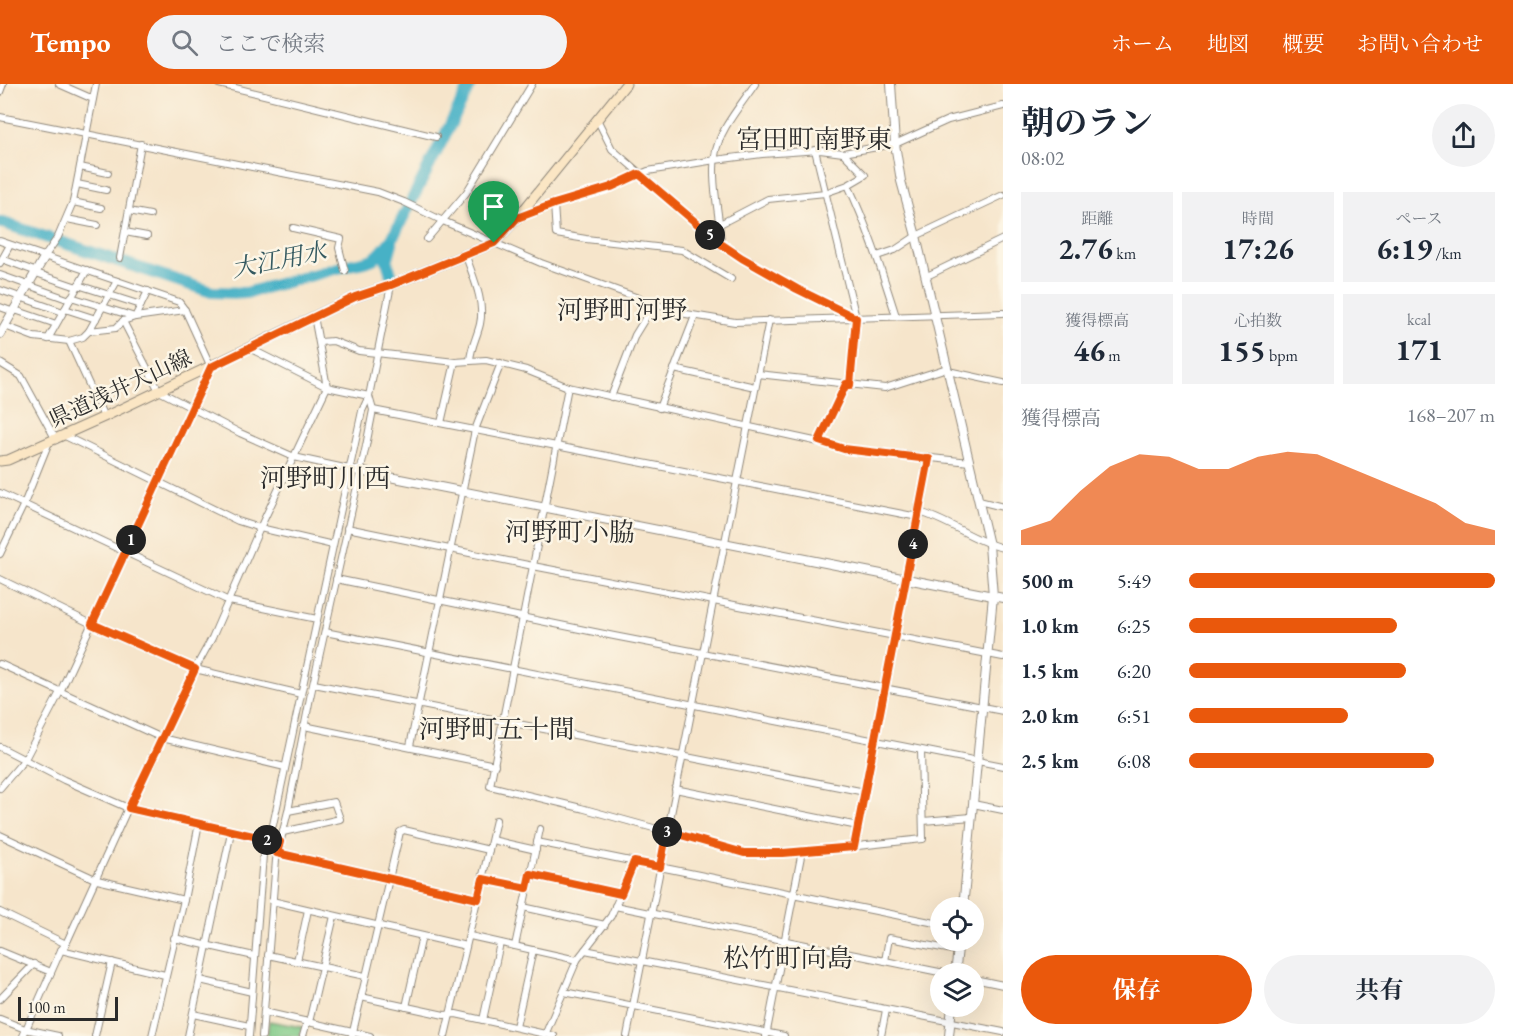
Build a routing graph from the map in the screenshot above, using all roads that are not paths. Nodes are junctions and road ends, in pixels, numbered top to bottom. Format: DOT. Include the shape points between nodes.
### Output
graph roads {
  1 [pos="3,84"];
  2 [pos="59,84"];
  3 [pos="96,84"];
  4 [pos="219,84"];
  5 [pos="532,84"];
  6 [pos="626,84"];
  7 [pos="755,84"];
  8 [pos="891,84"];
  9 [pos="0,92"];
  10 [pos="93,99"];
  11 [pos="1003,106"];
  12 [pos="0,117"];
  13 [pos="597,119"];
  14 [pos="86,134"];
  15 [pos="436,137"];
  16 [pos="141,144"];
  17 [pos="895,144"];
  18 [pos="815,150"];
  19 [pos="843,153"];
  20 [pos="714,160"];
  21 [pos="80,167"];
  22 [pos="108,173"];
  23 [pos="639,174"];
  24 [pos="77,184"];
  25 [pos="848,185"];
  26 [pos="106,190"];
  27 [pos="825,193"];
  28 [pos="1003,195"];
  29 [pos="73,202"];
  30 [pos="554,204"];
  31 [pos="102,208"];
  32 [pos="129,211"];
  33 [pos="150,215"];
  34 [pos="517,218"];
  35 [pos="67,219"];
  36 [pos="443,221"];
  37 [pos="720,224"];
  38 [pos="97,225"];
  39 [pos="293,228"];
  40 [pos="125,232"];
  41 [pos="147,236"];
  42 [pos="916,236"];
  43 [pos="427,239"];
  44 [pos="1003,239"];
  45 [pos="0,241"];
  46 [pos="494,243"];
  47 [pos="721,244"];
  48 [pos="10,245"];
  49 [pos="45,256"];
  50 [pos="466,256"];
  51 [pos="877,256"];
  52 [pos="120,258"];
  53 [pos="1,261"];
  54 [pos="343,268"];
  55 [pos="87,270"];
  56 [pos="36,273"];
  57 [pos="0,275"];
  58 [pos="925,277"];
  59 [pos="731,279"];
  60 [pos="117,281"];
  61 [pos="391,285"];
  62 [pos="29,286"];
  63 [pos="78,286"];
  64 [pos="0,290"];
  65 [pos="148,291"];
  66 [pos="110,295"];
  67 [pos="22,298"];
  68 [pos="71,299"];
  69 [pos="654,304"];
  70 [pos="141,305"];
  71 [pos="0,307"];
  72 [pos="103,307"];
  73 [pos="64,310"];
  74 [pos="185,310"];
  75 [pos="14,311"];
  76 [pos="1003,313"];
  77 [pos="934,314"];
  78 [pos="314,316"];
  79 [pos="695,316"];
  80 [pos="896,316"];
  81 [pos="135,318"];
  82 [pos="856,318"];
  83 [pos="96,319"];
  84 [pos="769,320"];
  85 [pos="123,321"];
  86 [pos="56,324"];
  87 [pos="2,331"];
  88 [pos="89,331"];
  89 [pos="48,339"];
  90 [pos="69,341"];
  91 [pos="320,342"];
  92 [pos="249,348"];
  93 [pos="378,353"];
  94 [pos="470,360"];
  95 [pos="455,362"];
  96 [pos="0,363"];
  97 [pos="501,363"];
  98 [pos="211,367"];
  99 [pos="674,369"];
  100 [pos="948,370"];
  101 [pos="758,374"];
  102 [pos="1003,383"];
  103 [pos="848,384"];
  104 [pos="327,387"];
  105 [pos="568,387"];
  106 [pos="755,387"];
  107 [pos="159,391"];
  108 [pos="369,396"];
  109 [pos="611,397"];
  110 [pos="193,408"];
  111 [pos="659,408"];
  112 [pos="373,410"];
  113 [pos="104,417"];
  114 [pos="441,423"];
  115 [pos="748,426"];
  116 [pos="474,430"];
  117 [pos="56,439"];
  118 [pos="819,441"];
  119 [pos="557,446"];
  120 [pos="294,457"];
  121 [pos="3,458"];
  122 [pos="929,459"];
  123 [pos="970,462"];
  124 [pos="349,470"];
  125 [pos="360,472"];
  126 [pos="159,481"];
  127 [pos="737,482"];
  128 [pos="0,492"];
  129 [pos="462,492"];
  130 [pos="978,501"];
  131 [pos="24,504"];
  132 [pos="1003,507"];
  133 [pos="545,508"];
  134 [pos="918,515"];
  135 [pos="260,528"];
  136 [pos="347,528"];
  137 [pos="724,543"];
  138 [pos="333,545"];
  139 [pos="989,545"];
  140 [pos="1003,548"];
  141 [pos="450,550"];
  142 [pos="126,553"];
  143 [pos="0,554"];
  144 [pos="533,566"];
  145 [pos="0,579"];
  146 [pos="336,579"];
  147 [pos="906,579"];
  148 [pos="993,596"];
  149 [pos="1003,598"];
  150 [pos="229,601"];
  151 [pos="439,601"];
  152 [pos="713,601"];
  153 [pos="523,617"];
  154 [pos="317,619"];
  155 [pos="92,624"];
  156 [pos="325,632"];
  157 [pos="895,636"];
  158 [pos="428,652"];
  159 [pos="702,653"];
  160 [pos="988,654"];
  161 [pos="1003,657"];
  162 [pos="0,664"];
  163 [pos="195,669"];
  164 [pos="513,670"];
  165 [pos="314,684"];
  166 [pos="885,688"];
  167 [pos="60,692"];
  168 [pos="301,694"];
  169 [pos="418,704"];
  170 [pos="692,705"];
  171 [pos="982,707"];
  172 [pos="1003,711"];
  173 [pos="503,721"];
  174 [pos="304,726"];
  175 [pos="162,738"];
  176 [pos="874,741"];
  177 [pos="410,746"];
  178 [pos="0,747"];
  179 [pos="921,750"];
  180 [pos="682,756"];
  181 [pos="25,759"];
  182 [pos="978,762"];
  183 [pos="495,765"];
  184 [pos="1003,766"];
  185 [pos="285,767"];
  186 [pos="0,788"];
  187 [pos="675,789"];
  188 [pos="865,792"];
  189 [pos="973,804"];
  190 [pos="129,808"];
  191 [pos="288,810"];
  192 [pos="1003,810"];
  193 [pos="972,817"];
  194 [pos="496,820"];
  195 [pos="923,821"];
  196 [pos="199,824"];
  197 [pos="273,825"];
  198 [pos="858,826"];
  199 [pos="540,829"];
  200 [pos="667,831"];
  201 [pos="231,832"];
  202 [pos="283,832"];
  203 [pos="0,835"];
  204 [pos="266,840"];
  205 [pos="492,840"];
  206 [pos="280,842"];
  207 [pos="537,842"];
  208 [pos="854,847"];
  209 [pos="489,850"];
  210 [pos="536,850"];
  211 [pos="802,851"];
  212 [pos="277,853"];
  213 [pos="634,862"];
  214 [pos="660,867"];
  215 [pos="530,874"];
  216 [pos="389,879"];
  217 [pos="483,879"];
  218 [pos="96,880"];
  219 [pos="527,888"];
  220 [pos="793,893"];
  221 [pos="621,894"];
  222 [pos="964,897"];
  223 [pos="478,899"];
  224 [pos="184,900"];
  225 [pos="272,901"];
  226 [pos="615,906"];
  227 [pos="523,907"];
  228 [pos="308,910"];
  229 [pos="0,912"];
  230 [pos="650,914"];
  231 [pos="334,916"];
  232 [pos="930,922"];
  233 [pos="605,925"];
  234 [pos="377,926"];
  235 [pos="422,936"];
  236 [pos="470,936"];
  237 [pos="174,938"];
  238 [pos="785,941"];
  239 [pos="500,943"];
  240 [pos="66,944"];
  241 [pos="207,945"];
  242 [pos="466,946"];
  243 [pos="515,946"];
  244 [pos="930,946"];
  245 [pos="61,950"];
  246 [pos="533,950"];
  247 [pos="585,950"];
  248 [pos="0,951"];
  249 [pos="958,951"];
  250 [pos="268,955"];
  251 [pos="254,956"];
  252 [pos="578,960"];
  253 [pos="297,961"];
  254 [pos="642,961"];
  255 [pos="885,961"];
  256 [pos="112,962"];
  257 [pos="956,963"];
  258 [pos="34,964"];
  259 [pos="322,967"];
  260 [pos="930,970"];
  261 [pos="51,972"];
  262 [pos="165,975"];
  263 [pos="365,976"];
  264 [pos="200,980"];
  265 [pos="984,981"];
  266 [pos="1003,985"];
  267 [pos="776,988"];
  268 [pos="252,992"];
  269 [pos="564,992"];
  270 [pos="361,997"];
  271 [pos="0,999"];
  272 [pos="633,1006"];
  273 [pos="406,1007"];
  274 [pos="886,1010"];
  275 [pos="264,1012"];
  276 [pos="193,1014"];
  277 [pos="450,1014"];
  278 [pos="951,1017"];
  279 [pos="0,1019"];
  280 [pos="483,1020"];
  281 [pos="307,1022"];
  282 [pos="950,1023"];
  283 [pos="249,1026"];
  284 [pos="516,1027"];
  285 [pos="1003,1032"];
  286 [pos="24,1033"];
  287 [pos="352,1034"];
  288 [pos="767,1034"];
  289 [pos="545,1035"];
  290 [pos="58,1036"];
  291 [pos="95,1036"];
  292 [pos="152,1036"];
  293 [pos="188,1036"];
  294 [pos="249,1036"];
  295 [pos="262,1036"];
  296 [pos="303,1036"];
  297 [pos="370,1036"];
  298 [pos="445,1036"];
  299 [pos="554,1036"];
  300 [pos="627,1036"];
  301 [pos="784,1036"];
  302 [pos="881,1036"];
  303 [pos="949,1036"];
  1 -- 9 [label="street"];
  2 -- 10 [label="street"];
  3 -- 10 [label="street"];
  4 -- 15 [label="street"];
  5 -- 36 [label="street" via="466,193"];
  6 -- 13 [label="main road, 県道浅井犬山線"];
  7 -- 20 [label="street" via="727,126"];
  8 -- 17 [label="street"];
  10 -- 14 [label="street"];
  11 -- 17 [label="street" via="948,120"];
  12 -- 14 [label="street"];
  13 -- 23 [label="street" via="612,149"];
  13 -- 34 [label="main road, 県道浅井犬山線"];
  14 -- 16 [label="street"];
  14 -- 21 [label="street"];
  16 -- 32 [label="street"];
  16 -- 36 [label="street" via="378,192"];
  17 -- 19 [label="street"];
  17 -- 42 [label="street"];
  18 -- 19 [label="street"];
  18 -- 20 [label="street"];
  18 -- 27 [label="street"];
  19 -- 25 [label="street" via="865,175"];
  20 -- 23 [label="street"];
  20 -- 37 [label="street"];
  21 -- 22 [label="street"];
  21 -- 24 [label="street"];
  23 -- 30 [label="street"];
  23 -- 47 [label="street"];
  24 -- 26 [label="street"];
  24 -- 29 [label="street"];
  25 -- 27 [label="street"];
  25 -- 51 [label="street"];
  27 -- 37 [label="street" via="768,199"];
  27 -- 82 [label="street"];
  28 -- 42 [label="street"];
  29 -- 31 [label="street"];
  29 -- 35 [label="street"];
  30 -- 34 [label="street"];
  30 -- 59 [label="street" via="556,234 682,250"];
  32 -- 33 [label="street"];
  32 -- 40 [label="street"];
  34 -- 46 [label="main road, 県道浅井犬山線"];
  35 -- 38 [label="street"];
  35 -- 49 [label="street"];
  36 -- 43 [label="street"];
  36 -- 46 [label="street"];
  37 -- 47 [label="street"];
  39 -- 54 [label="street" via="341,239"];
  40 -- 41 [label="street"];
  40 -- 52 [label="street"];
  42 -- 51 [label="street"];
  42 -- 58 [label="street"];
  44 -- 58 [label="street"];
  45 -- 48 [label="street"];
  46 -- 50 [label="main road, 県道浅井犬山線"];
  46 -- 69 [label="street"];
  47 -- 82 [label="street" via="773,276"];
  48 -- 49 [label="street"];
  48 -- 53 [label="street"];
  49 -- 55 [label="street"];
  49 -- 56 [label="street"];
  50 -- 61 [label="main road, 県道浅井犬山線"];
  50 -- 94 [label="street" via="480,297 480,323"];
  51 -- 80 [label="street"];
  53 -- 56 [label="street"];
  55 -- 60 [label="street"];
  55 -- 63 [label="street"];
  56 -- 62 [label="street"];
  56 -- 63 [label="street"];
  57 -- 62 [label="street"];
  58 -- 77 [label="street"];
  60 -- 65 [label="street"];
  60 -- 66 [label="street"];
  61 -- 78 [label="main road, 県道浅井犬山線"];
  61 -- 93 [label="street"];
  62 -- 67 [label="street"];
  62 -- 68 [label="street"];
  63 -- 66 [label="street"];
  63 -- 68 [label="street"];
  64 -- 67 [label="street"];
  65 -- 70 [label="street"];
  65 -- 74 [label="street" via="179,302"];
  66 -- 70 [label="street"];
  66 -- 72 [label="street"];
  67 -- 73 [label="street"];
  67 -- 75 [label="street"];
  68 -- 72 [label="street"];
  68 -- 73 [label="street"];
  69 -- 79 [label="street"];
  69 -- 109 [label="street" via="635,335"];
  70 -- 81 [label="street"];
  71 -- 75 [label="street"];
  72 -- 81 [label="street"];
  72 -- 83 [label="street"];
  73 -- 83 [label="street"];
  73 -- 86 [label="street"];
  74 -- 81 [label="street"];
  74 -- 98 [label="street"];
  75 -- 86 [label="street"];
  75 -- 87 [label="street"];
  76 -- 77 [label="street"];
  77 -- 80 [label="street"];
  77 -- 100 [label="street"];
  78 -- 91 [label="street"];
  78 -- 92 [label="main road, 県道浅井犬山線"];
  79 -- 84 [label="street" via="735,322"];
  79 -- 99 [label="street"];
  80 -- 82 [label="street"];
  81 -- 85 [label="street"];
  82 -- 84 [label="street"];
  82 -- 103 [label="street"];
  83 -- 88 [label="street"];
  84 -- 101 [label="street"];
  85 -- 88 [label="street" via="116,328"];
  85 -- 107 [label="street"];
  86 -- 89 [label="street"];
  87 -- 89 [label="street"];
  88 -- 90 [label="street"];
  89 -- 90 [label="street"];
  90 -- 113 [label="street"];
  91 -- 93 [label="street" via="333,341"];
  91 -- 104 [label="street"];
  92 -- 98 [label="main road, 県道浅井犬山線"];
  92 -- 104 [label="street"];
  93 -- 95 [label="street"];
  93 -- 108 [label="street"];
  94 -- 95 [label="street"];
  94 -- 97 [label="street"];
  95 -- 114 [label="street"];
  96 -- 117 [label="street" via="21,376"];
  97 -- 105 [label="street"];
  97 -- 116 [label="street"];
  98 -- 107 [label="main road, 県道浅井犬山線"];
  98 -- 110 [label="street"];
  99 -- 106 [label="street"];
  99 -- 111 [label="street"];
  100 -- 102 [label="street"];
  100 -- 103 [label="street" via="943,368 885,387"];
  100 -- 123 [label="street"];
  101 -- 103 [label="street"];
  101 -- 106 [label="street"];
  103 -- 118 [label="street"];
  104 -- 108 [label="street"];
  104 -- 120 [label="street"];
  105 -- 109 [label="street"];
  105 -- 119 [label="street"];
  106 -- 115 [label="street"];
  107 -- 110 [label="street"];
  107 -- 113 [label="main road, 県道浅井犬山線"];
  108 -- 112 [label="street"];
  108 -- 124 [label="street"];
  109 -- 111 [label="street"];
  110 -- 120 [label="street"];
  110 -- 126 [label="street"];
  111 -- 115 [label="street"];
  112 -- 114 [label="street"];
  112 -- 125 [label="street"];
  113 -- 117 [label="main road, 県道浅井犬山線"];
  114 -- 116 [label="street"];
  115 -- 118 [label="street"];
  115 -- 127 [label="street"];
  116 -- 119 [label="street"];
  116 -- 129 [label="street"];
  117 -- 121 [label="main road, 県道浅井犬山線"];
  117 -- 126 [label="street"];
  117 -- 131 [label="street"];
  118 -- 122 [label="street" via="844,449"];
  119 -- 127 [label="street"];
  119 -- 133 [label="street"];
  120 -- 124 [label="street"];
  120 -- 135 [label="street"];
  122 -- 123 [label="street"];
  122 -- 134 [label="street"];
  123 -- 130 [label="street"];
  124 -- 125 [label="street"];
  124 -- 138 [label="street"];
  125 -- 129 [label="street"];
  125 -- 136 [label="street"];
  126 -- 135 [label="street"];
  126 -- 142 [label="street"];
  127 -- 134 [label="street"];
  127 -- 137 [label="street"];
  128 -- 131 [label="street"];
  129 -- 133 [label="street"];
  129 -- 141 [label="street"];
  130 -- 132 [label="street"];
  130 -- 139 [label="street"];
  131 -- 142 [label="street"];
  131 -- 143 [label="street"];
  133 -- 137 [label="street"];
  133 -- 144 [label="street"];
  134 -- 139 [label="street" via="936,516"];
  134 -- 147 [label="street"];
  135 -- 138 [label="street"];
  135 -- 150 [label="street"];
  136 -- 141 [label="street"];
  136 -- 146 [label="street"];
  137 -- 147 [label="street"];
  137 -- 152 [label="street"];
  138 -- 154 [label="street"];
  139 -- 140 [label="street"];
  139 -- 148 [label="street"];
  141 -- 144 [label="street"];
  141 -- 151 [label="street"];
  142 -- 150 [label="street"];
  142 -- 155 [label="street"];
  144 -- 152 [label="street"];
  144 -- 153 [label="street"];
  145 -- 155 [label="street"];
  146 -- 151 [label="street"];
  146 -- 156 [label="street"];
  147 -- 148 [label="street"];
  147 -- 157 [label="street"];
  148 -- 149 [label="street"];
  148 -- 160 [label="street"];
  150 -- 154 [label="street"];
  150 -- 163 [label="street"];
  151 -- 153 [label="street"];
  151 -- 158 [label="street"];
  152 -- 157 [label="street"];
  152 -- 159 [label="street"];
  153 -- 159 [label="street"];
  153 -- 164 [label="street"];
  154 -- 168 [label="street"];
  155 -- 163 [label="street"];
  155 -- 167 [label="street"];
  156 -- 158 [label="street"];
  156 -- 165 [label="street"];
  157 -- 160 [label="street"];
  157 -- 166 [label="street"];
  158 -- 164 [label="street"];
  158 -- 169 [label="street"];
  159 -- 166 [label="street"];
  159 -- 170 [label="street"];
  160 -- 161 [label="street"];
  160 -- 171 [label="street"];
  162 -- 167 [label="street"];
  163 -- 168 [label="street"];
  163 -- 175 [label="street"];
  164 -- 170 [label="street"];
  164 -- 173 [label="street"];
  165 -- 169 [label="street"];
  165 -- 174 [label="street"];
  166 -- 171 [label="street"];
  166 -- 176 [label="street"];
  167 -- 175 [label="street"];
  167 -- 181 [label="street"];
  168 -- 185 [label="street"];
  169 -- 173 [label="street"];
  169 -- 177 [label="street"];
  170 -- 176 [label="street"];
  170 -- 180 [label="street"];
  171 -- 172 [label="street"];
  171 -- 182 [label="street"];
  173 -- 180 [label="street"];
  173 -- 183 [label="street"];
  174 -- 177 [label="street"];
  174 -- 191 [label="street"];
  175 -- 185 [label="street"];
  175 -- 190 [label="street"];
  176 -- 179 [label="street"];
  176 -- 188 [label="street"];
  177 -- 183 [label="street"];
  178 -- 181 [label="street"];
  179 -- 182 [label="street"];
  179 -- 195 [label="street"];
  180 -- 187 [label="street"];
  180 -- 188 [label="street"];
  181 -- 186 [label="street"];
  181 -- 190 [label="street"];
  182 -- 184 [label="street"];
  182 -- 189 [label="street"];
  183 -- 200 [label="street" via="490,786"];
  185 -- 197 [label="street"];
  187 -- 198 [label="street"];
  187 -- 200 [label="street"];
  188 -- 198 [label="street"];
  189 -- 192 [label="street"];
  189 -- 193 [label="street"];
  190 -- 196 [label="street"];
  190 -- 218 [label="street"];
  191 -- 202 [label="street"];
  191 -- 202 [label="street" via="334,802 340,819"];
  193 -- 195 [label="street"];
  193 -- 222 [label="street"];
  194 -- 205 [label="street"];
  195 -- 208 [label="street" via="923,838"];
  196 -- 201 [label="street"];
  196 -- 224 [label="street"];
  198 -- 208 [label="street"];
  199 -- 207 [label="street"];
  200 -- 211 [label="street" via="744,853"];
  200 -- 214 [label="street"];
  201 -- 204 [label="street"];
  201 -- 241 [label="street"];
  202 -- 206 [label="street"];
  203 -- 218 [label="street"];
  204 -- 206 [label="street"];
  204 -- 251 [label="street"];
  205 -- 209 [label="street"];
  205 -- 210 [label="street"];
  206 -- 212 [label="street"];
  207 -- 210 [label="street"];
  207 -- 213 [label="street"];
  208 -- 211 [label="street"];
  209 -- 216 [label="street" via="404,830 400,832"];
  209 -- 217 [label="street"];
  210 -- 215 [label="street"];
  211 -- 220 [label="street"];
  212 -- 216 [label="street"];
  212 -- 225 [label="street"];
  213 -- 214 [label="street"];
  213 -- 221 [label="street"];
  214 -- 220 [label="street"];
  214 -- 230 [label="street"];
  215 -- 219 [label="street"];
  215 -- 221 [label="street"];
  216 -- 223 [label="street"];
  216 -- 234 [label="street"];
  217 -- 219 [label="street"];
  217 -- 223 [label="street"];
  218 -- 224 [label="street"];
  218 -- 240 [label="street"];
  219 -- 227 [label="street"];
  220 -- 232 [label="street"];
  220 -- 238 [label="street"];
  221 -- 226 [label="street"];
  223 -- 236 [label="street"];
  224 -- 237 [label="street"];
  225 -- 228 [label="street"];
  225 -- 250 [label="street"];
  226 -- 230 [label="street"];
  226 -- 233 [label="street"];
  227 -- 233 [label="street"];
  227 -- 243 [label="street"];
  228 -- 231 [label="street"];
  228 -- 253 [label="street"];
  229 -- 240 [label="street"];
  230 -- 238 [label="street"];
  230 -- 254 [label="street"];
  231 -- 234 [label="street"];
  231 -- 259 [label="street"];
  233 -- 247 [label="street"];
  234 -- 235 [label="street"];
  234 -- 263 [label="street"];
  235 -- 242 [label="street"];
  235 -- 273 [label="street"];
  236 -- 239 [label="street"];
  236 -- 242 [label="street"];
  237 -- 241 [label="street"];
  237 -- 262 [label="street"];
  238 -- 255 [label="street"];
  238 -- 267 [label="street"];
  239 -- 243 [label="street"];
  239 -- 280 [label="street"];
  240 -- 245 [label="street"];
  241 -- 251 [label="street"];
  241 -- 264 [label="street"];
  242 -- 277 [label="street"];
  243 -- 246 [label="street"];
  244 -- 255 [label="street" via="889,938"];
  245 -- 256 [label="street"];
  245 -- 261 [label="street"];
  246 -- 252 [label="street"];
  246 -- 284 [label="street"];
  247 -- 252 [label="street"];
  247 -- 254 [label="street"];
  248 -- 258 [label="street"];
  249 -- 257 [label="street"];
  250 -- 253 [label="street"];
  250 -- 275 [label="street"];
  251 -- 268 [label="street"];
  252 -- 269 [label="street"];
  253 -- 259 [label="street"];
  254 -- 267 [label="street"];
  254 -- 272 [label="street"];
  255 -- 260 [label="street"];
  256 -- 262 [label="street"];
  256 -- 291 [label="street"];
  258 -- 261 [label="street"];
  258 -- 271 [label="street"];
  259 -- 263 [label="street"];
  259 -- 281 [label="street"];
  261 -- 286 [label="street"];
  262 -- 292 [label="street"];
  263 -- 270 [label="street"];
  264 -- 268 [label="street"];
  264 -- 276 [label="street"];
  265 -- 266 [label="street"];
  267 -- 274 [label="street"];
  267 -- 288 [label="street"];
  268 -- 283 [label="street"];
  269 -- 272 [label="street"];
  269 -- 289 [label="street"];
  270 -- 273 [label="street"];
  270 -- 287 [label="street"];
  272 -- 288 [label="street"];
  272 -- 300 [label="street"];
  273 -- 277 [label="street"];
  274 -- 282 [label="street"];
  274 -- 302 [label="street"];
  275 -- 281 [label="street"];
  275 -- 295 [label="street"];
  276 -- 283 [label="street"];
  276 -- 293 [label="street"];
  277 -- 280 [label="street"];
  277 -- 298 [label="street"];
  278 -- 282 [label="street"];
  279 -- 286 [label="street"];
  280 -- 284 [label="street"];
  281 -- 287 [label="street"];
  281 -- 296 [label="street"];
  282 -- 285 [label="street"];
  282 -- 303 [label="street"];
  283 -- 294 [label="street"];
  284 -- 289 [label="street"];
  286 -- 290 [label="street"];
  287 -- 297 [label="street"];
  288 -- 301 [label="street"];
  289 -- 299 [label="street"];
}
